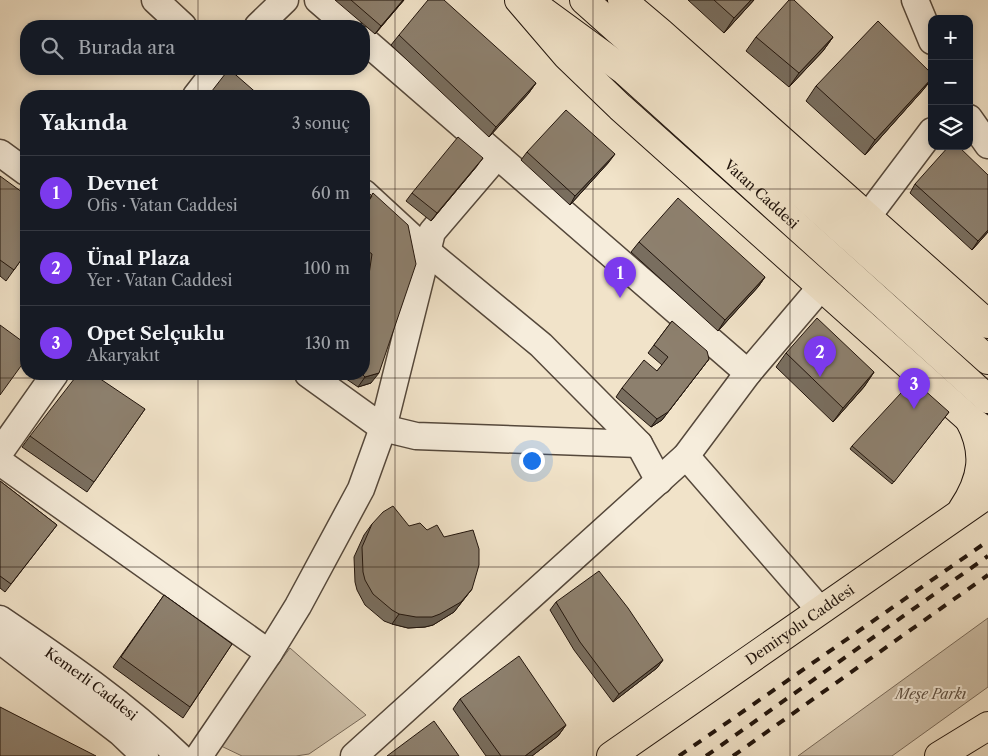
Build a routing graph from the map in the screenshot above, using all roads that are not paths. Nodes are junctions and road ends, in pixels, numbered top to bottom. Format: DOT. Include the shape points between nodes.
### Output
graph roads {
  1 [pos="155,0"];
  2 [pos="285,0"];
  3 [pos="318,0"];
  4 [pos="519,0"];
  5 [pos="526,0"];
  6 [pos="584,0"];
  7 [pos="915,0"];
  8 [pos="629,2"];
  9 [pos="177,20"];
  10 [pos="264,20"];
  11 [pos="341,20"];
  12 [pos="928,31"];
  13 [pos="370,45"];
  14 [pos="212,75"];
  15 [pos="201,90"];
  16 [pos="973,124"];
  17 [pos="928,136"];
  18 [pos="988,145"];
  19 [pos="0,153"];
  20 [pos="497,156"];
  21 [pos="20,168"];
  22 [pos="370,199"];
  23 [pos="868,216"];
  24 [pos="428,252"];
  25 [pos="821,287"];
  26 [pos="988,324"];
  27 [pos="988,360"];
  28 [pos="748,373"];
  29 [pos="51,380"];
  30 [pos="316,380"];
  31 [pos="988,399"];
  32 [pos="978,426"];
  33 [pos="384,428"];
  34 [pos="639,444"];
  35 [pos="0,452"];
  36 [pos="686,456"];
  37 [pos="0,462"];
  38 [pos="659,481"];
  39 [pos="988,494"];
  40 [pos="958,515"];
  41 [pos="820,610"];
  42 [pos="0,619"];
  43 [pos="0,640"];
  44 [pos="269,653"];
  45 [pos="988,726"];
  46 [pos="145,756"];
  47 [pos="178,756"];
  48 [pos="199,756"];
  49 [pos="354,756"];
  50 [pos="611,756"];
  51 [pos="939,756"];
  1 -- 9 [label="street"];
  2 -- 10 [label="street"];
  3 -- 11 [label="street"];
  4 -- 25 [label="main road" via="592,81"];
  5 -- 31 [label="main road, Vatan Caddesi" via="625,70"];
  6 -- 27 [label="main road, Vatan Caddesi"];
  7 -- 12 [label="street"];
  8 -- 23 [label="main road"];
  13 -- 20 [label="street"];
  14 -- 15 [label="street"];
  16 -- 18 [label="street"];
  17 -- 23 [label="street"];
  19 -- 21 [label="street"];
  20 -- 24 [label="street" via="432,232"];
  20 -- 28 [label="street"];
  22 -- 24 [label="street"];
  23 -- 26 [label="main road"];
  24 -- 33 [label="street"];
  24 -- 34 [label="street" via="541,345"];
  25 -- 28 [label="street"];
  25 -- 32 [label="main road"];
  28 -- 36 [label="street"];
  29 -- 35 [label="street"];
  30 -- 33 [label="street"];
  32 -- 40 [label="main road" via="981,467 974,491"];
  33 -- 34 [label="street" via="416,436"];
  33 -- 44 [label="street" via="361,489"];
  34 -- 38 [label="street"];
  36 -- 38 [label="street"];
  36 -- 41 [label="street"];
  37 -- 44 [label="street"];
  38 -- 49 [label="street"];
  39 -- 40 [label="main road, Demiryolu Caddesi"];
  40 -- 41 [label="main road, Demiryolu Caddesi"];
  41 -- 50 [label="main road, Demiryolu Caddesi"];
  42 -- 47 [label="street, Kemerli Caddesi" via="106,694"];
  43 -- 46 [label="street, Kemerli Caddesi" via="121,733"];
  44 -- 48 [label="street"];
  45 -- 51 [label="main road"];
}
